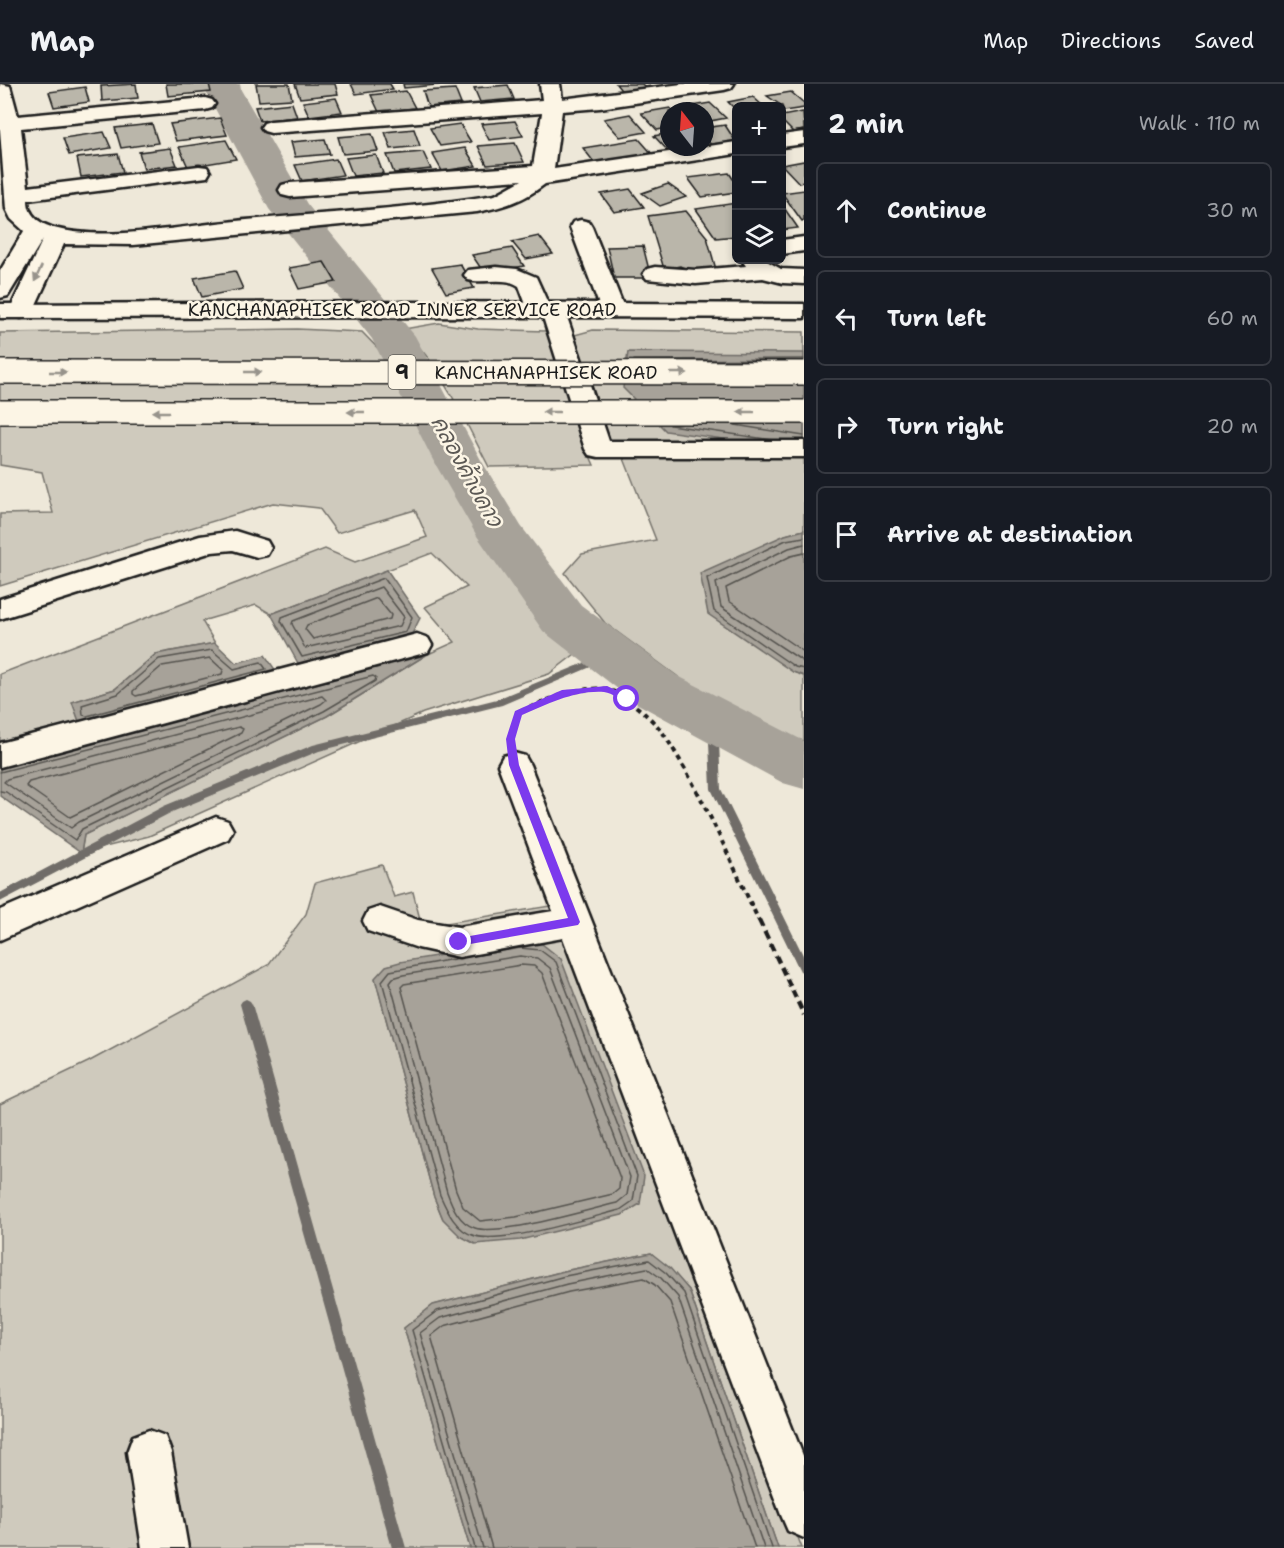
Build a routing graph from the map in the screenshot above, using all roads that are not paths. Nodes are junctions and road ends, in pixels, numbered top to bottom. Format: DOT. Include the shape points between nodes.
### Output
graph roads {
  1 [pos="724,84"];
  2 [pos="0,86"];
  3 [pos="551,94"];
  4 [pos="205,104"];
  5 [pos="5,123"];
  6 [pos="271,127"];
  7 [pos="804,138"];
  8 [pos="786,140"];
  9 [pos="732,149"];
  10 [pos="199,172"];
  11 [pos="541,175"];
  12 [pos="290,190"];
  13 [pos="17,195"];
  14 [pos="581,227"];
  15 [pos="46,233"];
  16 [pos="804,244"];
  17 [pos="786,246"];
  18 [pos="10,253"];
  19 [pos="759,265"];
  20 [pos="655,274"];
  21 [pos="476,275"];
  22 [pos="804,277"];
  23 [pos="0,291"];
  24 [pos="546,310"];
  25 [pos="613,310"];
  26 [pos="10,311"];
  27 [pos="804,311"];
  28 [pos="0,372"];
  29 [pos="804,373"];
  30 [pos="0,412"];
  31 [pos="804,412"];
  32 [pos="804,449"];
  33 [pos="257,548"];
  34 [pos="0,609"];
  35 [pos="417,645"];
  36 [pos="0,755"];
  37 [pos="514,765"];
  38 [pos="216,830"];
  39 [pos="380,921"];
  40 [pos="575,922"];
  41 [pos="0,926"];
  42 [pos="149,1452"];
  43 [pos="804,1515"];
  44 [pos="165,1548"];
  1 -- 3 [label="main road" via="600,102"];
  2 -- 5 [label="main road"];
  3 -- 6 [label="main road"];
  3 -- 11 [label="main road"];
  4 -- 5 [label="main road"];
  5 -- 13 [label="main road"];
  7 -- 8 [label="main road"];
  9 -- 11 [label="main road"];
  10 -- 13 [label="main road"];
  11 -- 12 [label="main road"];
  11 -- 15 [label="main road" via="522,191 501,201 423,212 133,238 93,239"];
  13 -- 15 [label="main road" via="19,215"];
  14 -- 25 [label="main road"];
  15 -- 18 [label="main road"];
  15 -- 26 [label="main road, one-way"];
  16 -- 17 [label="main road"];
  18 -- 23 [label="main road"];
  19 -- 20 [label="main road" via="700,278"];
  19 -- 22 [label="main road" via="782,276"];
  21 -- 24 [label="main road" via="522,278"];
  24 -- 25 [label="main road, KANCHANAPHISEK ROAD INNER SERVICE ROAD"];
  24 -- 26 [label="main road, KANCHANAPHISEK ROAD INNER SERVICE ROAD"];
  24 -- 32 [label="main road" via="598,449"];
  25 -- 27 [label="main road, KANCHANAPHISEK ROAD INNER SERVICE ROAD"];
  28 -- 29 [label="main road, KANCHANAPHISEK ROAD / 9, one-way, bridge"];
  31 -- 30 [label="main road, KANCHANAPHISEK ROAD / 9, one-way, bridge"];
  33 -- 34 [label="main road" via="235,540 210,543"];
  35 -- 36 [label="main road"];
  37 -- 40 [label="main road"];
  38 -- 41 [label="main road"];
  39 -- 40 [label="main road" via="459,942"];
  40 -- 43 [label="main road"];
  42 -- 44 [label="main road"];
}
